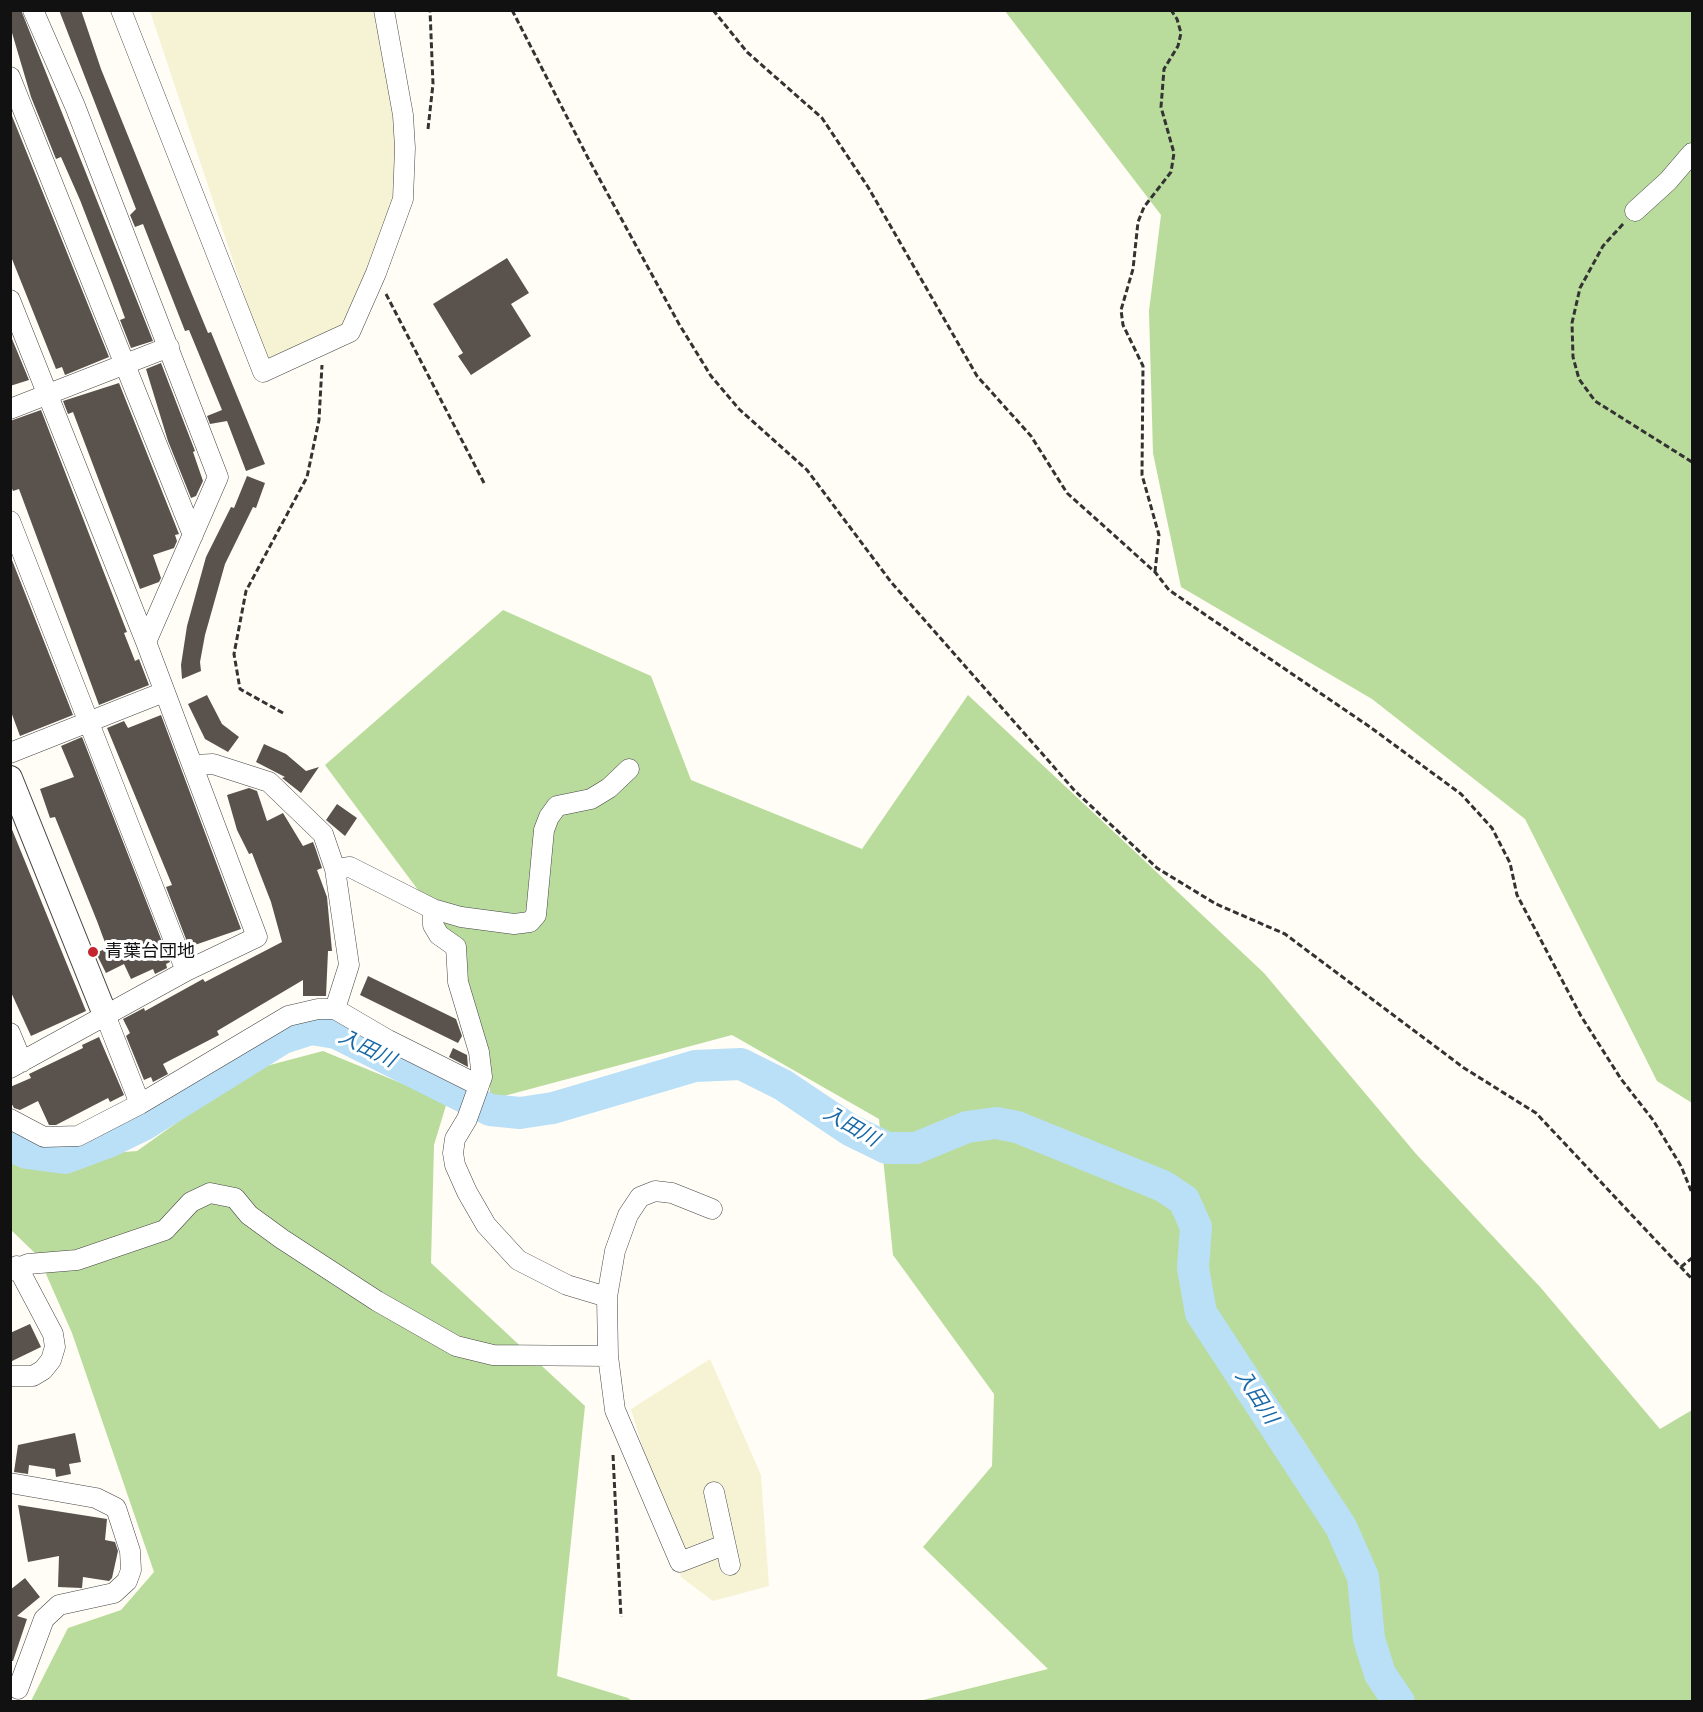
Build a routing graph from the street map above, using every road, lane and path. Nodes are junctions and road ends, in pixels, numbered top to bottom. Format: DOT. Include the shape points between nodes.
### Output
graph roads {
  1 [pos="33,10"];
  2 [pos="121,10"];
  3 [pos="384,10"];
  4 [pos="430,10"];
  5 [pos="512,10"];
  6 [pos="713,10"];
  7 [pos="1171,10"];
  8 [pos="10,77"];
  9 [pos="428,129"];
  10 [pos="1692,153"];
  11 [pos="1635,212"];
  12 [pos="376,273"];
  13 [pos="10,300"];
  14 [pos="323,343"];
  15 [pos="169,346"];
  16 [pos="124,364"];
  17 [pos="48,394"];
  18 [pos="10,409"];
  19 [pos="1692,462"];
  20 [pos="484,483"];
  21 [pos="10,521"];
  22 [pos="193,535"];
  23 [pos="1155,572"];
  24 [pos="147,642"];
  25 [pos="164,692"];
  26 [pos="283,713"];
  27 [pos="89,722"];
  28 [pos="10,753"];
  29 [pos="194,765"];
  30 [pos="629,769"];
  31 [pos="10,778"];
  32 [pos="335,868"];
  33 [pos="433,909"];
  34 [pos="186,971"];
  35 [pos="335,1009"];
  36 [pos="106,1017"];
  37 [pos="10,1033"];
  38 [pos="16,1065"];
  39 [pos="478,1087"];
  40 [pos="140,1104"];
  41 [pos="10,1119"];
  42 [pos="1692,1193"];
  43 [pos="712,1209"];
  44 [pos="1692,1258"];
  45 [pos="1681,1267"];
  46 [pos="14,1269"];
  47 [pos="1692,1279"];
  48 [pos="607,1297"];
  49 [pos="608,1356"];
  50 [pos="10,1376"];
  51 [pos="613,1446"];
  52 [pos="10,1483"];
  53 [pos="714,1492"];
  54 [pos="724,1545"];
  55 [pos="730,1565"];
  56 [pos="621,1617"];
  57 [pos="18,1689"];
  1 -- 15 [label="street"];
  2 -- 14 [label="street" via="262,372"];
  3 -- 12 [label="street" via="405,148 403,198"];
  4 -- 9 [label="path" via="433,84"];
  5 -- 45 [label="path" via="603,184 711,376 739,409 807,470 891,582 1075,791 1156,868 1216,904 1285,934 1464,1068 1536,1113"];
  6 -- 23 [label="path" via="747,52 822,118 868,187 977,376 1031,436 1067,493"];
  7 -- 23 [label="path" via="1181,33 1164,69 1161,107 1174,153 1171,172 1144,207 1138,222 1133,269 1121,310 1123,325 1143,366 1142,475 1159,535"];
  8 -- 16 [label="street"];
  10 -- 11 [label="street"];
  11 -- 19 [label="path" via="1603,246 1580,288 1572,323 1573,357 1579,379 1594,401"];
  12 -- 14 [label="street" via="350,332"];
  12 -- 20 [label="path"];
  13 -- 17 [label="street"];
  14 -- 26 [label="path" via="318,420 307,477 246,591 234,654 240,689"];
  15 -- 16 [label="street"];
  15 -- 22 [label="street" via="218,477"];
  16 -- 17 [label="street"];
  16 -- 22 [label="street"];
  17 -- 18 [label="street"];
  17 -- 24 [label="street"];
  21 -- 27 [label="street"];
  22 -- 24 [label="street"];
  23 -- 42 [label="path" via="1169,590 1461,794 1491,828 1510,863 1517,896 1581,1016 1653,1120 1681,1166"];
  24 -- 25 [label="street"];
  25 -- 27 [label="street"];
  25 -- 29 [label="street"];
  27 -- 28 [label="street"];
  27 -- 34 [label="street"];
  29 -- 32 [label="street" via="213,764 269,782 323,834"];
  29 -- 34 [label="street" via="257,937"];
  30 -- 33 [label="street" via="591,799 557,806 549,817 544,830 536,915 530,922 514,924 461,917"];
  31 -- 36 [label="street"];
  32 -- 33 [label="street" via="350,867"];
  32 -- 35 [label="street" via="349,965"];
  33 -- 39 [label="street" via="433,925 439,935 456,947 458,982 479,1052 482,1077"];
  34 -- 36 [label="street"];
  35 -- 39 [label="street"];
  35 -- 40 [label="street" via="288,1016"];
  36 -- 38 [label="street"];
  36 -- 40 [label="street"];
  37 -- 38 [label="street"];
  39 -- 48 [label="street" via="468,1119 455,1139 453,1153 467,1192 498,1240 518,1260 567,1285"];
  40 -- 41 [label="street" via="78,1136 44,1137"];
  43 -- 48 [label="street" via="672,1192 655,1191 640,1197 628,1215 615,1251"];
  44 -- 45 [label="path"];
  45 -- 47 [label="path"];
  46 -- 49 [label="street" via="77,1260 165,1230 191,1202 210,1193 235,1198 249,1215 282,1239 377,1301 456,1346 493,1355"];
  46 -- 50 [label="street" via="53,1334 55,1347 43,1370 33,1376"];
  48 -- 49 [label="street"];
  49 -- 54 [label="street" via="615,1410 680,1562"];
  51 -- 56 [label="path"];
  52 -- 57 [label="street" via="96,1498 116,1508 130,1551 131,1570 127,1581 114,1593 59,1605 44,1619"];
  53 -- 54 [label="street"];
  54 -- 55 [label="street"];
}
